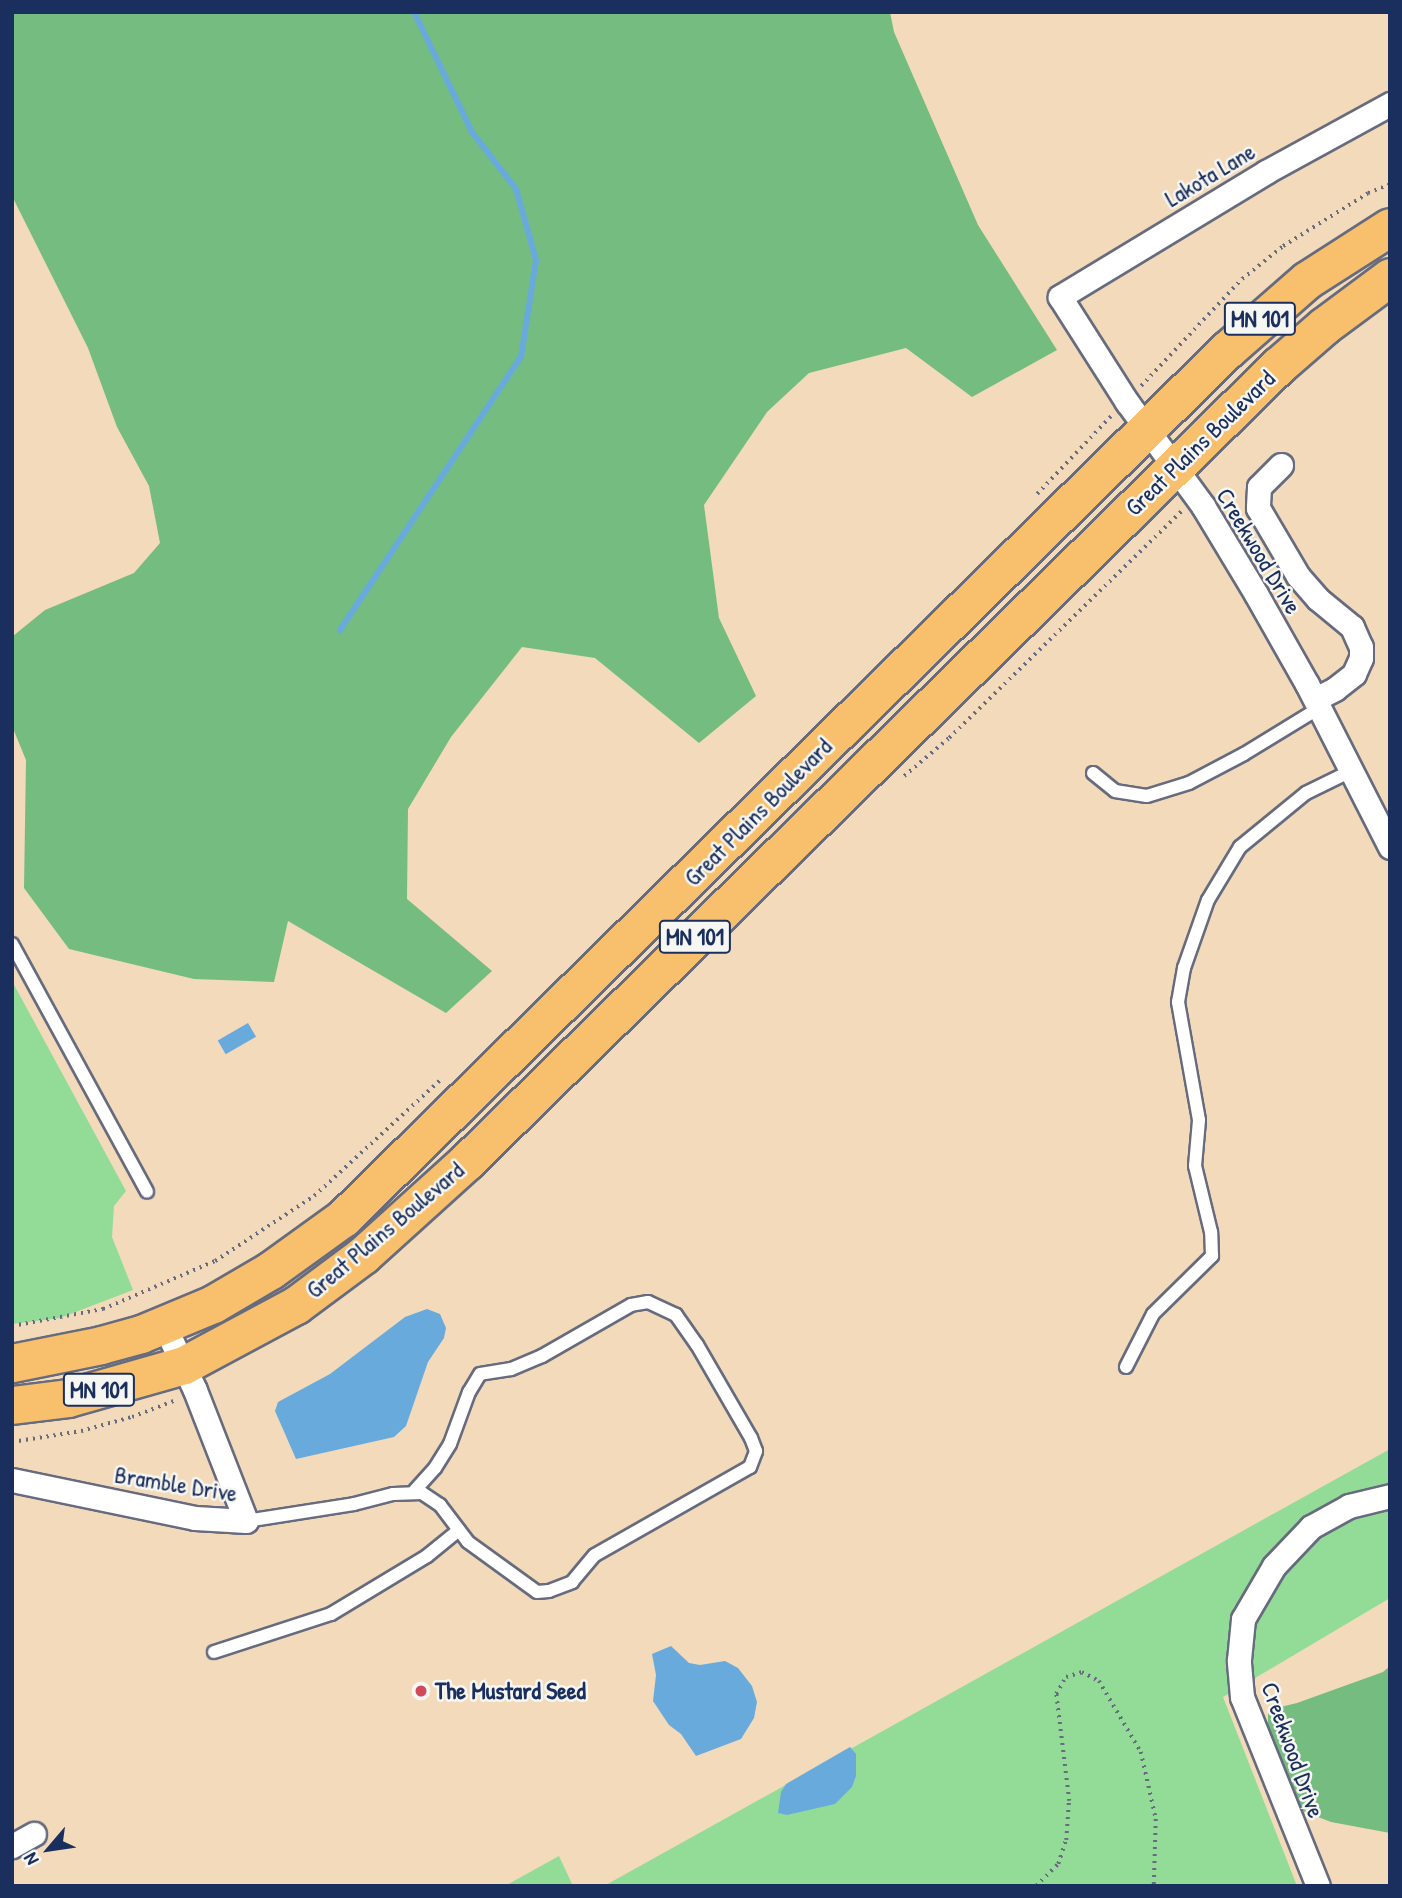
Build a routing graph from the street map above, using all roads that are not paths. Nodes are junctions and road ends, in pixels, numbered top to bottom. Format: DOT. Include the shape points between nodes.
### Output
graph roads {
  1 [pos="1390,104"];
  2 [pos="1390,227"];
  3 [pos="1390,277"];
  4 [pos="1060,297"];
  5 [pos="1136,415"];
  6 [pos="1281,465"];
  7 [pos="1175,468"];
  8 [pos="1317,703"];
  9 [pos="1351,771"];
  10 [pos="1093,773"];
  11 [pos="1390,847"];
  12 [pos="12,944"];
  13 [pos="147,1192"];
  14 [pos="164,1325"];
  15 [pos="12,1363"];
  16 [pos="184,1365"];
  17 [pos="1126,1367"];
  18 [pos="12,1405"];
  19 [pos="12,1480"];
  20 [pos="414,1491"];
  21 [pos="1390,1496"];
  22 [pos="246,1521"];
  23 [pos="459,1530"];
  24 [pos="214,1652"];
  25 [pos="34,1834"];
  26 [pos="12,1846"];
  27 [pos="1318,1886"];
  1 -- 4 [label="street, Lakota Lane" via="1266,172"];
  2 -- 5 [label="main road, Great Plains Boulevard / MN 101" via="1360,243"];
  3 -- 7 [label="main road, Great Plains Boulevard / MN 101" via="1278,366"];
  4 -- 5 [label="street, Creekwood Drive"];
  5 -- 7 [label="street, Creekwood Drive"];
  5 -- 14 [label="main road, Great Plains Boulevard / MN 101" via="365,1199 318,1239 271,1270 213,1304"];
  6 -- 8 [label="street" via="1259,487 1258,508 1298,576 1352,627 1361,647 1354,674"];
  7 -- 8 [label="street, Creekwood Drive" via="1256,594"];
  7 -- 16 [label="main road, Great Plains Boulevard / MN 101" via="396,1227 296,1305"];
  8 -- 9 [label="street, Creekwood Drive"];
  8 -- 10 [label="lane" via="1244,754 1189,783 1147,796 1115,791"];
  9 -- 11 [label="street, Creekwood Drive"];
  9 -- 17 [label="lane" via="1306,793 1240,847 1208,900 1184,968 1178,1002 1199,1120 1195,1166 1212,1256 1153,1314"];
  12 -- 13 [label="lane"];
  14 -- 15 [label="main road, Great Plains Boulevard / MN 101" via="101,1345"];
  14 -- 16 [label="street, Bramble Drive"];
  16 -- 18 [label="main road, Great Plains Boulevard / MN 101" via="68,1398"];
  16 -- 22 [label="street, Bramble Drive"];
  19 -- 22 [label="street, Bramble Drive" via="195,1518"];
  20 -- 22 [label="lane"];
  20 -- 23 [label="lane" via="440,1505"];
  20 -- 23 [label="lane" via="450,1444 480,1374 511,1369 631,1305 648,1302 676,1315 756,1451 750,1467 595,1555 572,1582 559,1589 537,1592 468,1542"];
  21 -- 27 [label="street, Creekwood Drive" via="1349,1506 1311,1527 1274,1566 1243,1619 1242,1698"];
  23 -- 24 [label="lane" via="426,1556 331,1614"];
  25 -- 26 [label="street"];
}
